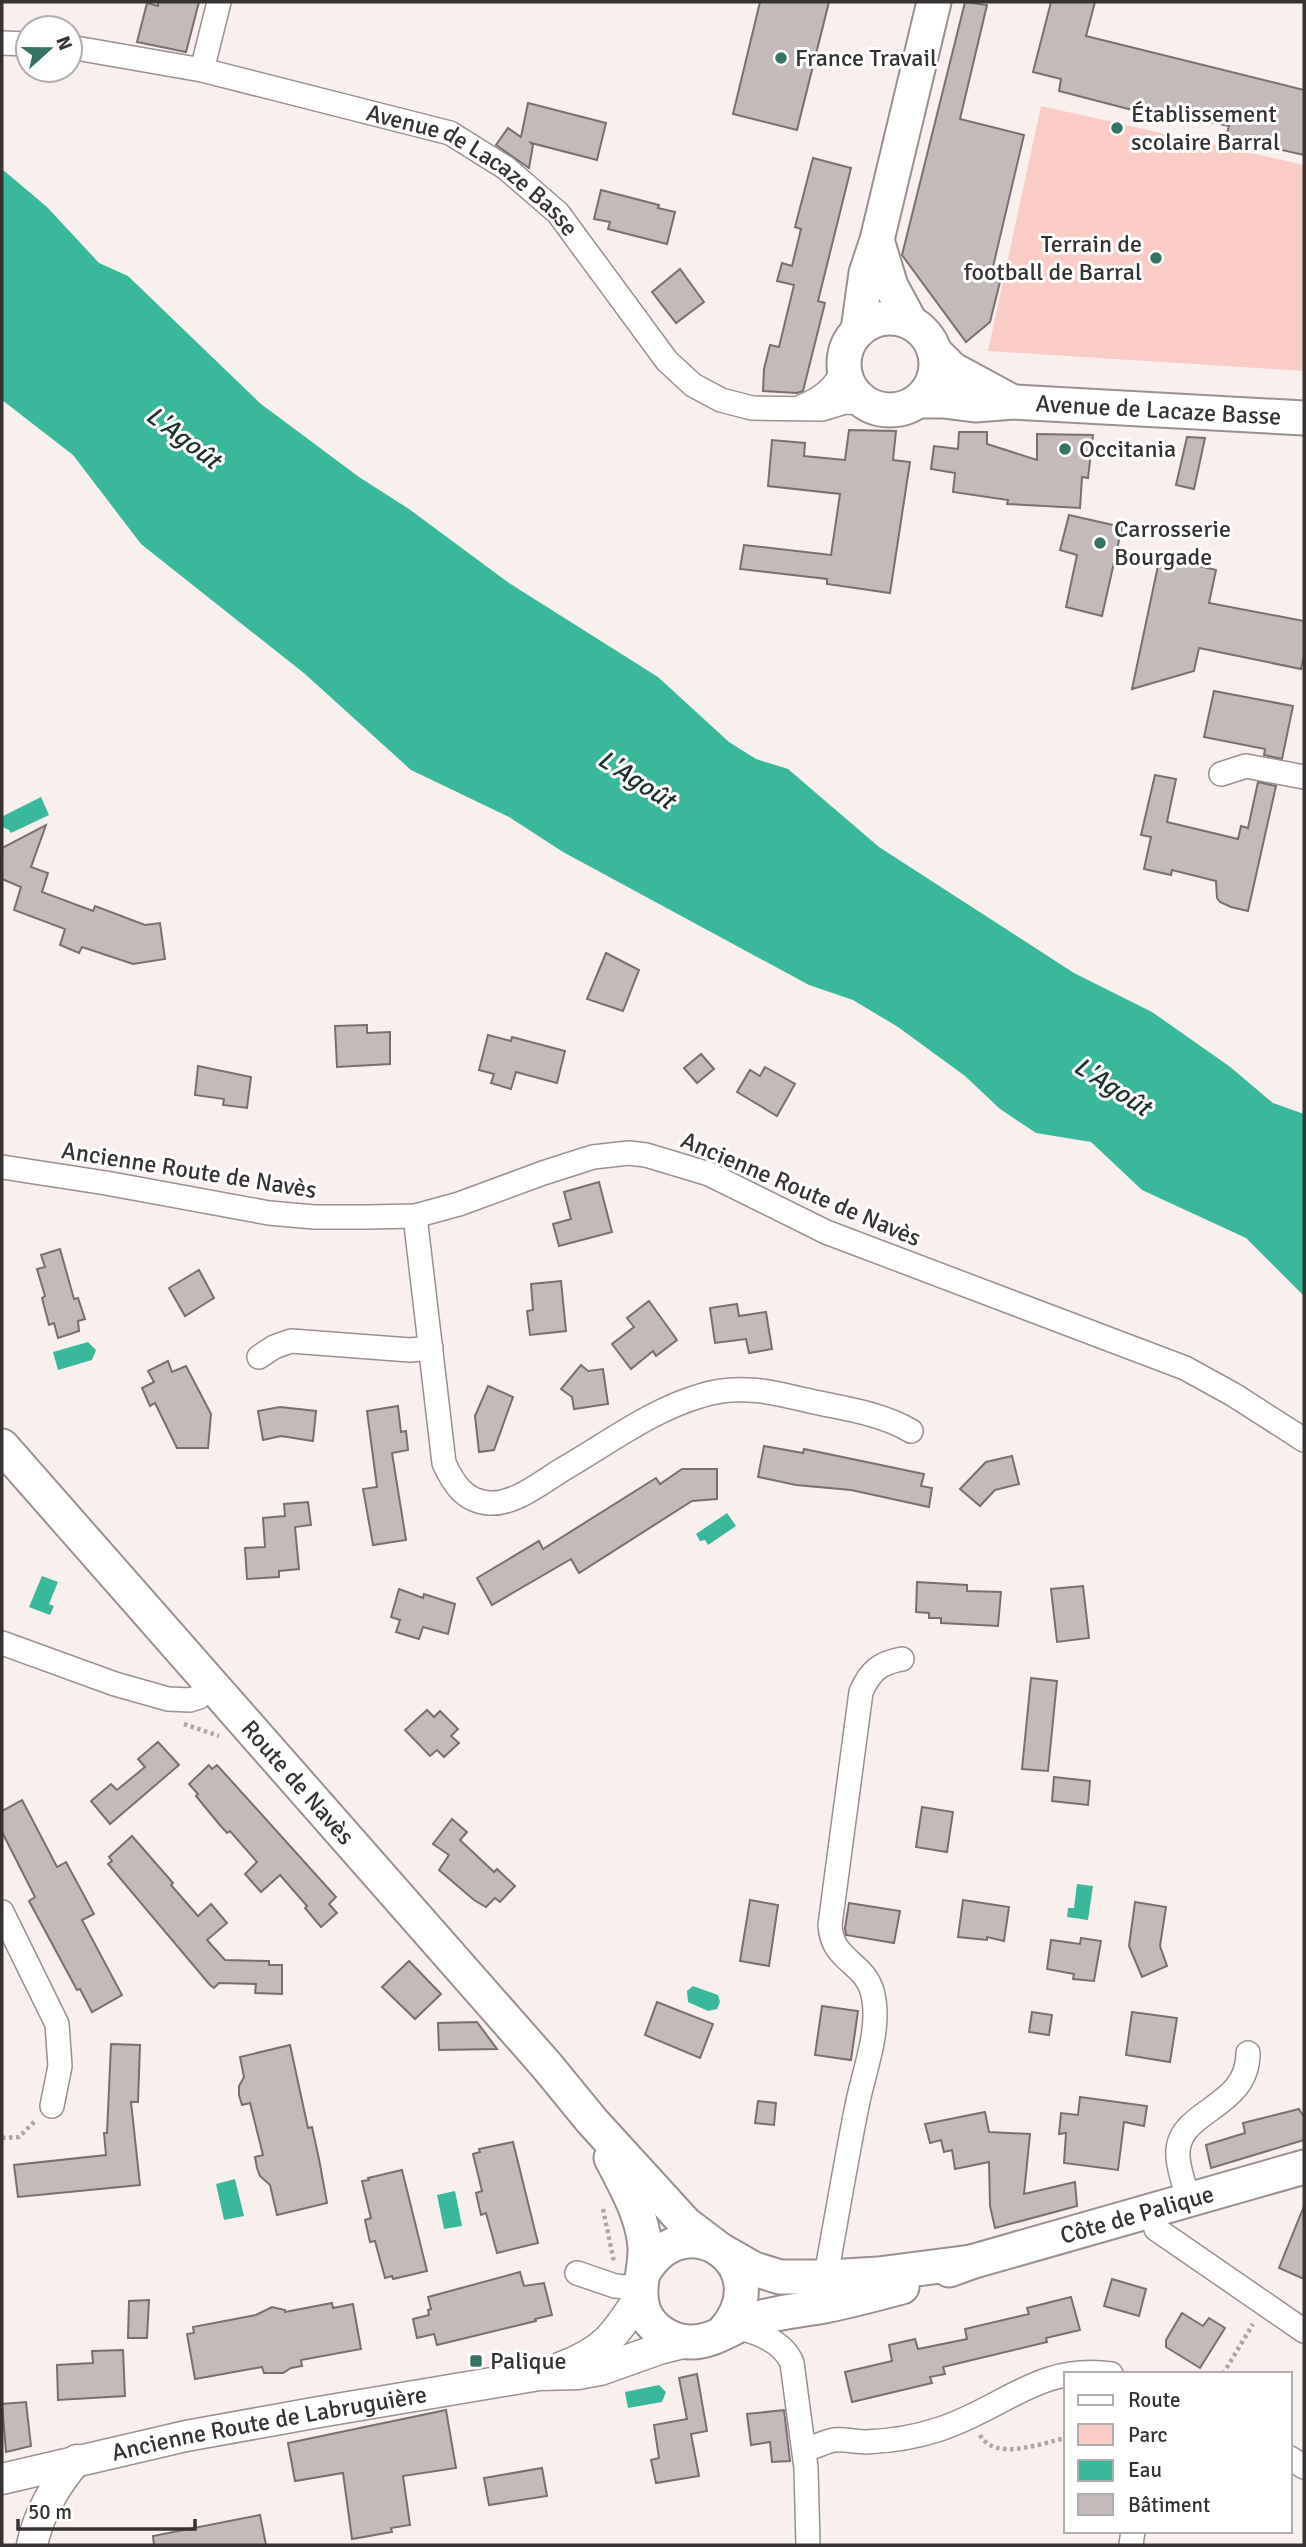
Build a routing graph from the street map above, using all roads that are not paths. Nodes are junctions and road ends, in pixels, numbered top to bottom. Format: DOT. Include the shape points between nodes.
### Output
graph roads {
  1 [pos="219,2"];
  2 [pos="934,2"];
  3 [pos="84,49"];
  4 [pos="202,70"];
  5 [pos="877,240"];
  6 [pos="911,323"];
  7 [pos="858,330"];
  8 [pos="934,351"];
  9 [pos="844,369"];
  10 [pos="919,401"];
  11 [pos="1014,402"];
  12 [pos="864,403"];
  13 [pos="797,409"];
  14 [pos="1304,418"];
  15 [pos="1221,774"];
  16 [pos="1304,777"];
  17 [pos="2,1167"];
  18 [pos="415,1216"];
  19 [pos="431,1348"];
  20 [pos="259,1357"];
  21 [pos="911,1431"];
  22 [pos="1304,1440"];
  23 [pos="2,1446"];
  24 [pos="2,1643"];
  25 [pos="902,1659"];
  26 [pos="211,1686"];
  27 [pos="2,1912"];
  28 [pos="1248,2053"];
  29 [pos="52,2106"];
  30 [pos="593,2121"];
  31 [pos="1304,2167"];
  32 [pos="1189,2200"];
  33 [pos="1153,2220"];
  34 [pos="719,2249"];
  35 [pos="971,2262"];
  36 [pos="576,2273"];
  37 [pos="828,2277"];
  38 [pos="642,2285"];
  39 [pos="729,2329"];
  40 [pos="1304,2331"];
  41 [pos="687,2342"];
  42 [pos="1064,2374"];
  43 [pos="539,2375"];
  44 [pos="804,2449"];
  45 [pos="77,2460"];
  46 [pos="2,2479"];
  47 [pos="33,2539"];
  48 [pos="808,2545"];
  1 -- 4 [label="street"];
  2 -- 5 [label="main road"];
  3 -- 4 [label="street, Avenue de Lacaze Basse"];
  4 -- 13 [label="street, Avenue de Lacaze Basse" via="450,132 506,168 558,213 667,361 693,384 736,406"];
  5 -- 6 [label="main road" via="891,286"];
  5 -- 7 [label="main road" via="866,273"];
  6 -- 7 [label="main road" via="889,318"];
  6 -- 8 [label="main road"];
  7 -- 9 [label="main road" via="849,341"];
  8 -- 10 [label="main road" via="934,378"];
  8 -- 11 [label="main road" via="952,369"];
  9 -- 12 [label="main road" via="854,394"];
  9 -- 13 [label="street, Avenue de Lacaze Basse" via="818,400"];
  10 -- 11 [label="main road, Avenue de Lacaze Basse"];
  10 -- 12 [label="main road" via="891,411"];
  11 -- 14 [label="main road, Avenue de Lacaze Basse"];
  12 -- 13 [label="street, Avenue de Lacaze Basse"];
  15 -- 16 [label="street" via="1246,766"];
  17 -- 18 [label="street, Ancienne Route de Navès" via="291,1216"];
  18 -- 19 [label="street"];
  18 -- 22 [label="street, Ancienne Route de Navès" via="593,1157 629,1153 663,1159 709,1174 826,1232 1185,1368"];
  19 -- 20 [label="street" via="291,1341"];
  19 -- 21 [label="street" via="444,1463 452,1481 478,1501 492,1503 520,1495 654,1416 724,1391 782,1395 881,1417"];
  23 -- 26 [label="main road, Route de Navès"];
  24 -- 26 [label="street" via="169,1699 190,1700"];
  25 -- 37 [label="street" via="876,1668 861,1692 830,1925 833,1944 864,1973 875,2003"];
  26 -- 30 [label="main road, Route de Navès"];
  27 -- 29 [label="street" via="57,2024 60,2066"];
  28 -- 32 [label="street" via="1248,2066 1235,2089 1183,2132 1178,2159"];
  30 -- 34 [label="main road" via="677,2215"];
  30 -- 38 [label="main road" via="639,2221 645,2245"];
  31 -- 32 [label="main road, Côte de Palique"];
  32 -- 33 [label="main road, Côte de Palique"];
  33 -- 35 [label="main road, Côte de Palique"];
  33 -- 40 [label="street"];
  34 -- 37 [label="main road" via="779,2277"];
  34 -- 38 [label="main road" via="706,2242 676,2242 652,2259"];
  34 -- 39 [label="main road" via="731,2259 743,2289"];
  35 -- 37 [label="main road"];
  35 -- 39 [label="main road" via="910,2285 782,2312"];
  36 -- 38 [label="street" via="615,2286"];
  38 -- 41 [label="main road" via="645,2312 655,2327"];
  38 -- 43 [label="street" via="617,2332 605,2344"];
  39 -- 41 [label="main road" via="712,2338"];
  39 -- 44 [label="street" via="760,2334 789,2357"];
  41 -- 43 [label="street" via="600,2370"];
  42 -- 44 [label="street" via="970,2418 904,2439 834,2440"];
  43 -- 45 [label="street, Ancienne Route de Labruguière" via="438,2390"];
  44 -- 48 [label="street"];
  45 -- 46 [label="street, Ancienne Route de Labruguière"];
  45 -- 47 [label="street" via="52,2495"];
  46 -- 47 [label="street" via="25,2492 33,2514"];
}
